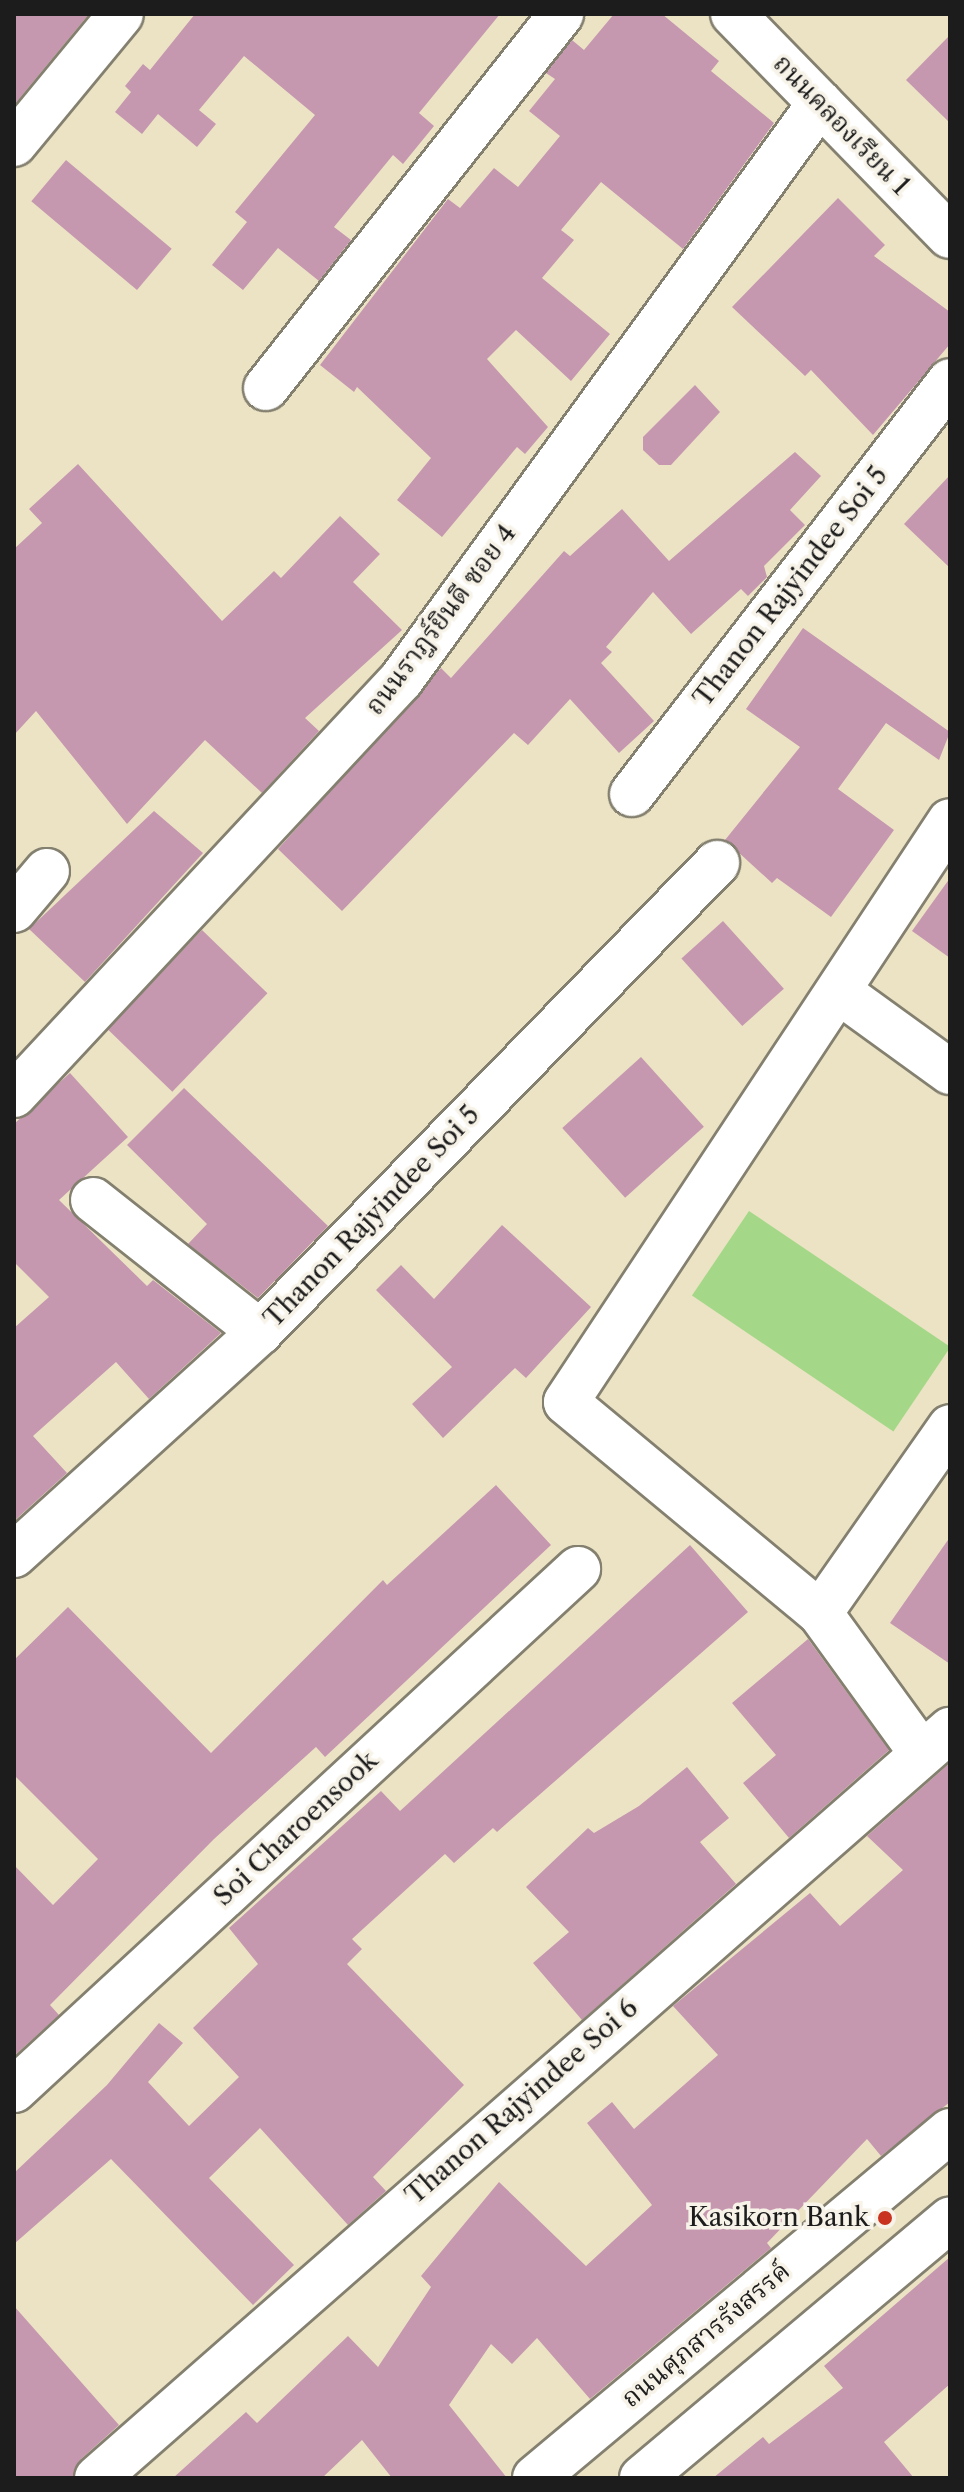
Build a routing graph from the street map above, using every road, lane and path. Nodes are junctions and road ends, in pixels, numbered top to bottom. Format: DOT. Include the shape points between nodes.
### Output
graph roads {
  1 [pos="121,14"];
  2 [pos="561,14"];
  3 [pos="733,14"];
  4 [pos="820,103"];
  5 [pos="14,144"];
  6 [pos="950,236"];
  7 [pos="950,381"];
  8 [pos="266,388"];
  9 [pos="632,794"];
  10 [pos="950,821"];
  11 [pos="717,863"];
  12 [pos="47,871"];
  13 [pos="14,910"];
  14 [pos="841,993"];
  15 [pos="950,1072"];
  16 [pos="14,1095"];
  17 [pos="93,1200"];
  18 [pos="260,1332"];
  19 [pos="950,1427"];
  20 [pos="14,1555"];
  21 [pos="578,1569"];
  22 [pos="820,1613"];
  23 [pos="935,1740"];
  24 [pos="14,2090"];
  25 [pos="950,2131"];
  26 [pos="950,2220"];
  27 [pos="97,2478"];
  28 [pos="535,2478"];
  29 [pos="642,2478"];
  1 -- 5 [label="street"];
  2 -- 8 [label="street"];
  3 -- 4 [label="street, ถนนคลองเรียน 1"];
  4 -- 6 [label="street, ถนนคลองเรียน 1"];
  4 -- 16 [label="street, ถนนราฎร์ยินดี ซอย 4" via="401,680"];
  7 -- 9 [label="street, Thanon Rajyindee Soi 5"];
  10 -- 14 [label="street"];
  11 -- 18 [label="street, Thanon Rajyindee Soi 5"];
  12 -- 13 [label="street"];
  14 -- 15 [label="street"];
  14 -- 22 [label="street" via="566,1402"];
  17 -- 18 [label="street"];
  18 -- 20 [label="street, Thanon Rajyindee Soi 5"];
  19 -- 22 [label="street"];
  21 -- 24 [label="street, Soi Charoensook"];
  22 -- 23 [label="street"];
  23 -- 27 [label="street, Thanon Rajyindee Soi 6"];
  25 -- 28 [label="street, ถนนศุภสารรังสรรค์"];
  26 -- 29 [label="street"];
}
